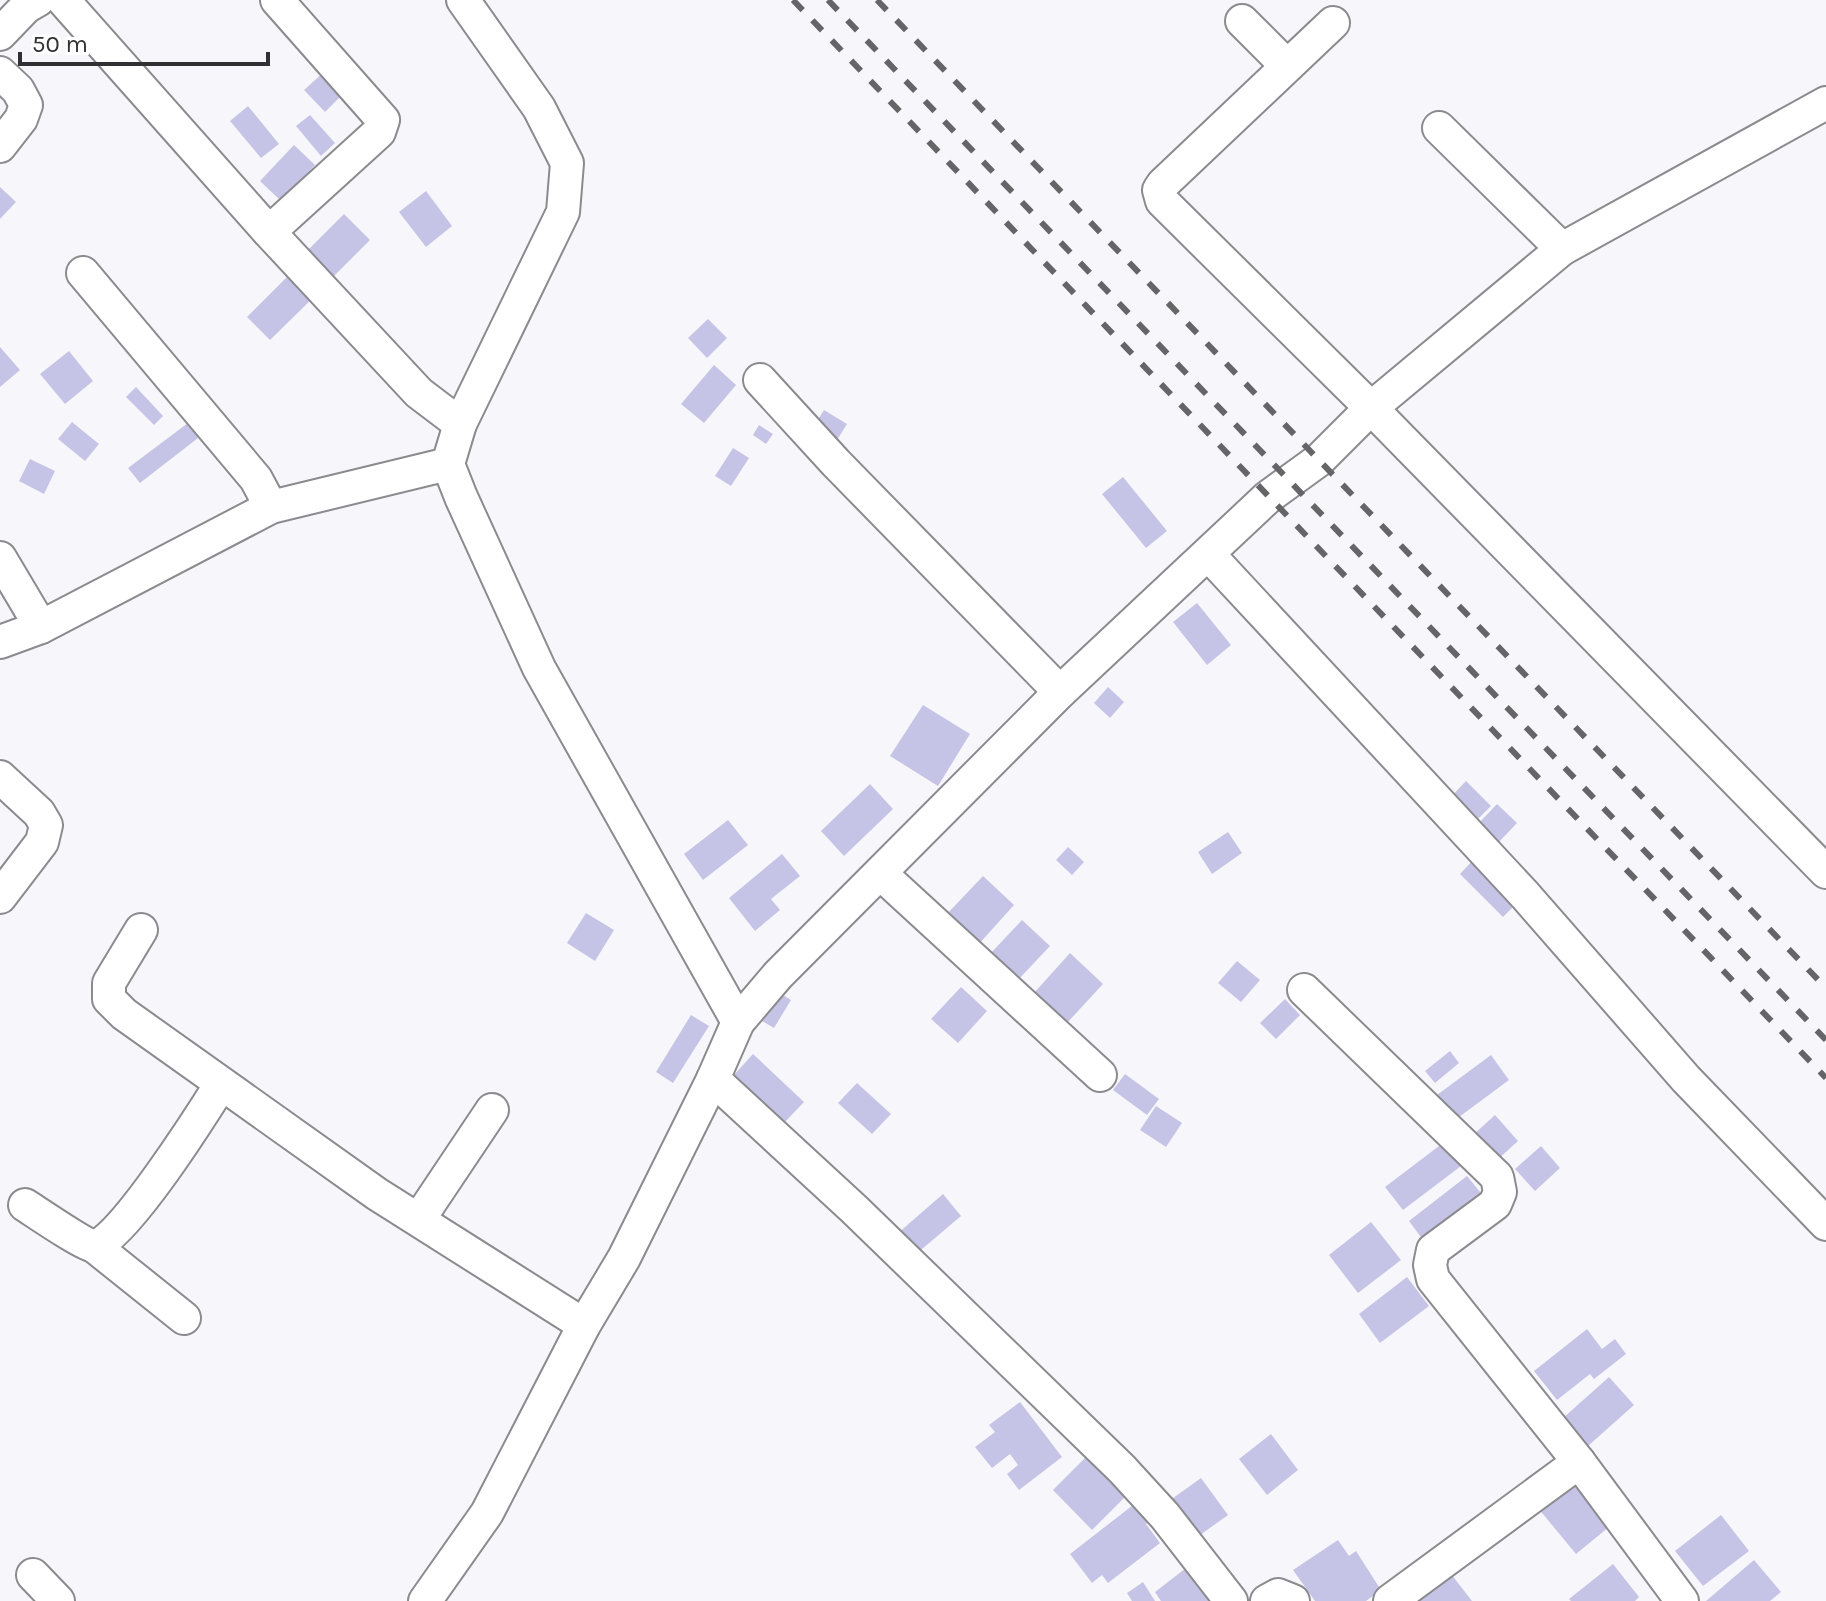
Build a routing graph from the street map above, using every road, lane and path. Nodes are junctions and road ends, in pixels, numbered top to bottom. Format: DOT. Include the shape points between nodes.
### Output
graph roads {
  1 [pos="38,0"];
  2 [pos="63,0"];
  3 [pos="277,0"];
  4 [pos="463,0"];
  5 [pos="1242,21"];
  6 [pos="1333,23"];
  7 [pos="0,34"];
  8 [pos="1287,66"];
  9 [pos="0,73"];
  10 [pos="1826,103"];
  11 [pos="1439,128"];
  12 [pos="0,146"];
  13 [pos="269,232"];
  14 [pos="1562,249"];
  15 [pos="83,273"];
  16 [pos="760,380"];
  17 [pos="1371,408"];
  18 [pos="460,424"];
  19 [pos="448,464"];
  20 [pos="271,507"];
  21 [pos="1208,554"];
  22 [pos="0,558"];
  23 [pos="41,627"];
  24 [pos="0,642"];
  25 [pos="1060,692"];
  26 [pos="0,777"];
  27 [pos="1826,872"];
  28 [pos="880,873"];
  29 [pos="0,897"];
  30 [pos="141,930"];
  31 [pos="1304,990"];
  32 [pos="738,1022"];
  33 [pos="1100,1075"];
  34 [pos="713,1079"];
  35 [pos="221,1084"];
  36 [pos="492,1110"];
  37 [pos="25,1205"];
  38 [pos="419,1219"];
  39 [pos="1826,1224"];
  40 [pos="94,1246"];
  41 [pos="184,1318"];
  42 [pos="584,1325"];
  43 [pos="1579,1462"];
  44 [pos="33,1575"];
  45 [pos="58,1601"];
  46 [pos="425,1601"];
  47 [pos="1231,1601"];
  48 [pos="1267,1601"];
  49 [pos="1293,1601"];
  50 [pos="1390,1601"];
  51 [pos="1682,1601"];
  1 -- 7 [label="street"];
  2 -- 13 [label="street"];
  3 -- 13 [label="street" via="383,120 379,132"];
  4 -- 18 [label="street" via="539,108 567,163 563,212"];
  5 -- 8 [label="street"];
  6 -- 8 [label="street"];
  8 -- 17 [label="street" via="1163,184 1160,196"];
  9 -- 12 [label="street" via="26,105"];
  10 -- 14 [label="street"];
  11 -- 14 [label="street"];
  13 -- 18 [label="street" via="419,393"];
  14 -- 17 [label="street"];
  15 -- 20 [label="street" via="256,479"];
  16 -- 25 [label="street"];
  17 -- 21 [label="street" via="1319,460 1268,497"];
  17 -- 27 [label="street"];
  18 -- 19 [label="street"];
  19 -- 20 [label="street"];
  19 -- 32 [label="street" via="539,668"];
  20 -- 23 [label="street"];
  21 -- 25 [label="street"];
  21 -- 39 [label="street" via="1525,895 1686,1079"];
  22 -- 23 [label="street"];
  23 -- 24 [label="street"];
  25 -- 28 [label="street"];
  26 -- 29 [label="street" via="46,825 42,842"];
  28 -- 32 [label="street"];
  28 -- 33 [label="street"];
  30 -- 35 [label="street" via="109,983 109,999"];
  31 -- 43 [label="street" via="1497,1177 1500,1192 1495,1204 1433,1250 1433,1279"];
  32 -- 34 [label="street"];
  34 -- 42 [label="street" via="624,1258"];
  34 -- 47 [label="street" via="1122,1469"];
  35 -- 38 [label="street"];
  35 -- 40 [label="street" via="168,1166 108,1239"];
  36 -- 38 [label="street"];
  37 -- 40 [label="street"];
  38 -- 42 [label="street"];
  40 -- 41 [label="street"];
  42 -- 46 [label="street" via="487,1513"];
  43 -- 50 [label="street"];
  43 -- 51 [label="street"];
  44 -- 45 [label="street"];
  48 -- 49 [label="street" via="1278,1595"];
}
